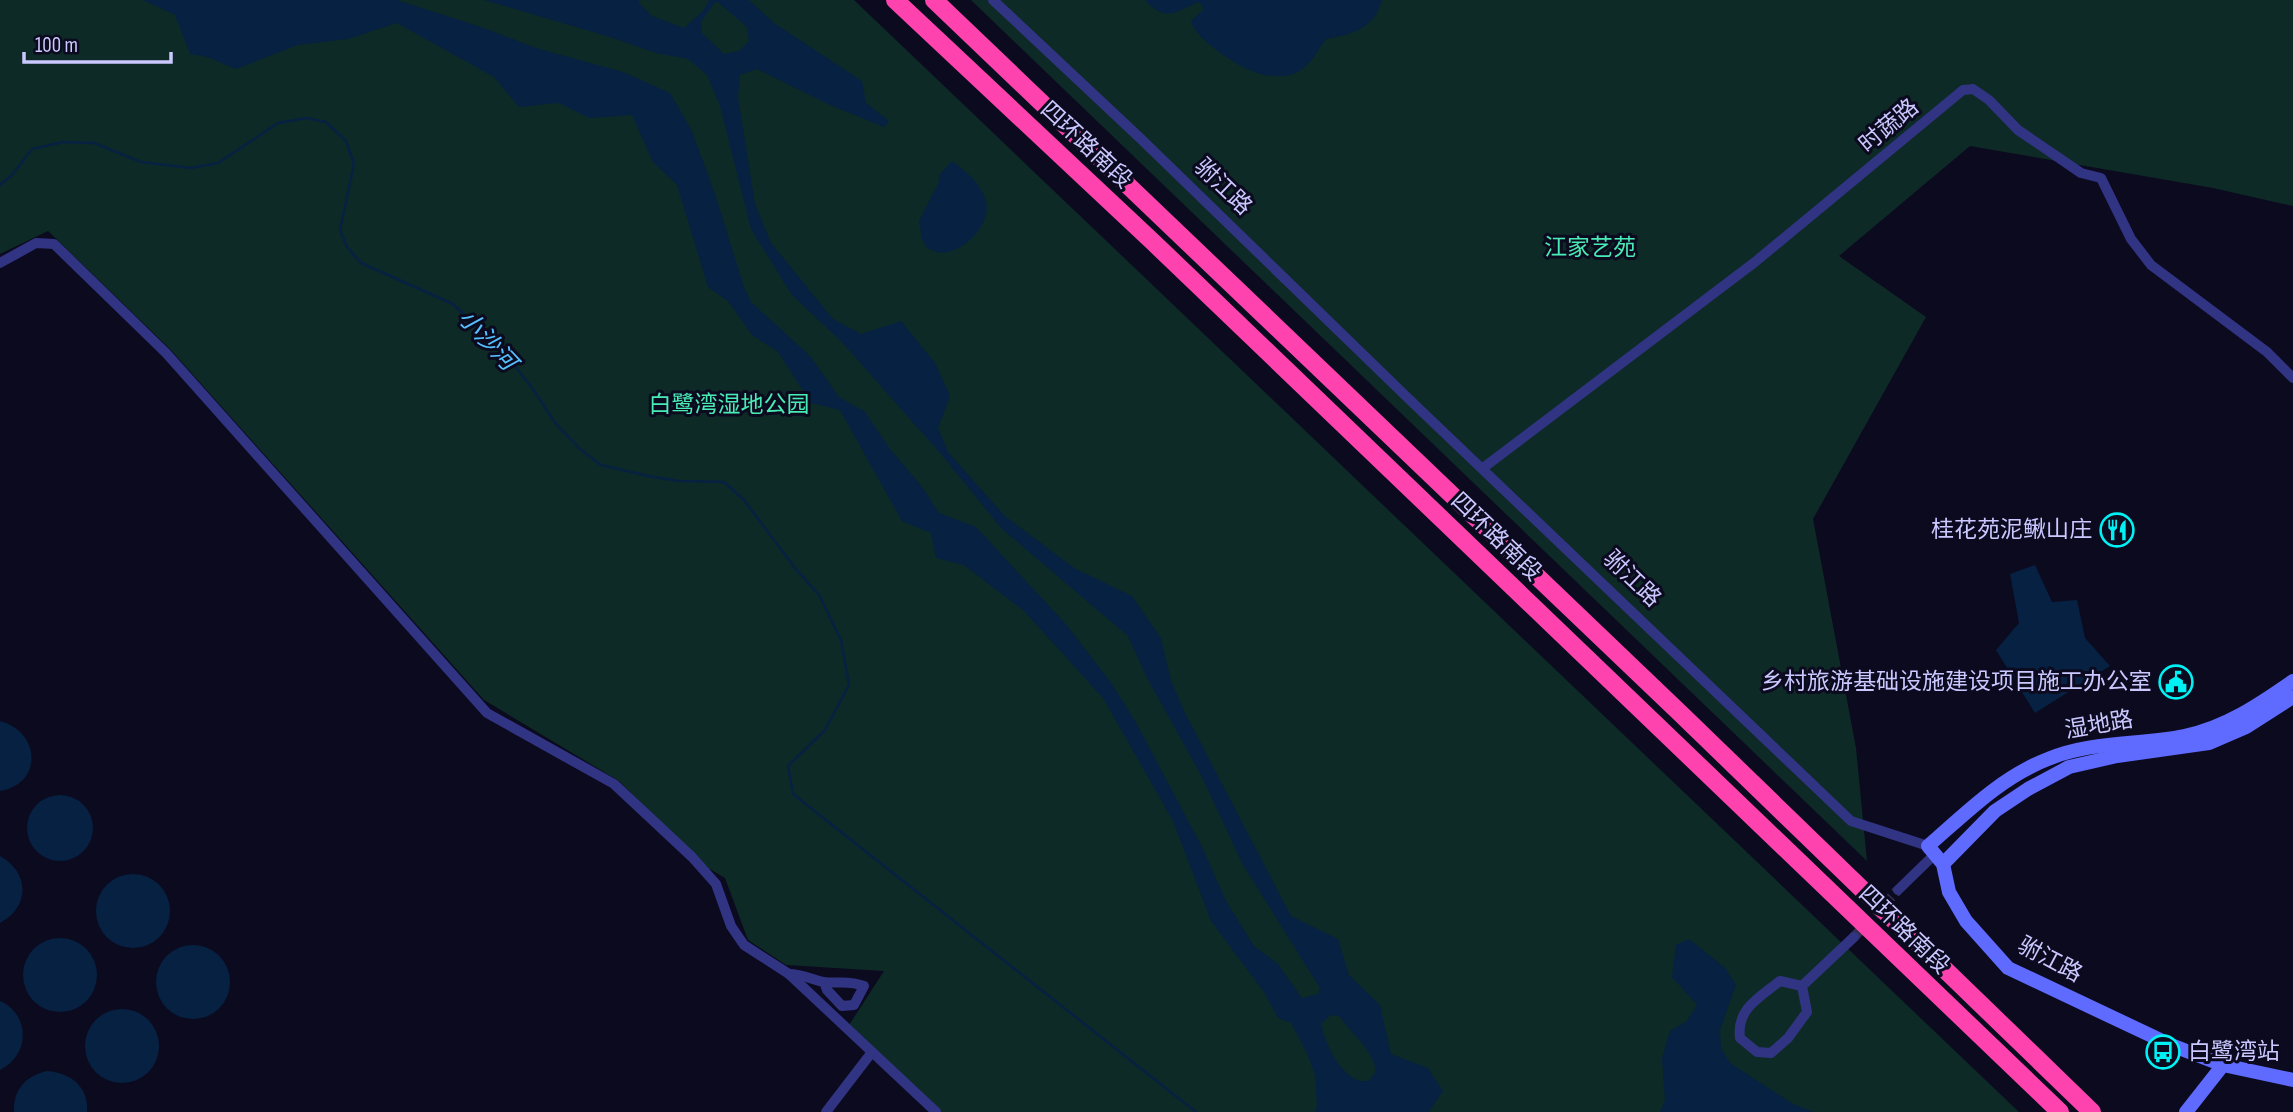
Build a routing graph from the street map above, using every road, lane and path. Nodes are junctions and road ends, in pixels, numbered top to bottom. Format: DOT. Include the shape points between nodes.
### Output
graph roads {
  1 [pos="895,0"];
  2 [pos="934,0"];
  3 [pos="993,0"];
  4 [pos="0,263"];
  5 [pos="2293,378"];
  6 [pos="1483,468"];
  7 [pos="2293,681"];
  8 [pos="2293,697"];
  9 [pos="1935,855"];
  10 [pos="1898,890"];
  11 [pos="1854,937"];
  12 [pos="789,974"];
  13 [pos="824,982"];
  14 [pos="1802,986"];
  15 [pos="872,1052"];
  16 [pos="2224,1065"];
  17 [pos="2293,1080"];
  18 [pos="826,1112"];
  19 [pos="936,1112"];
  20 [pos="2060,1112"];
  21 [pos="2092,1112"];
  22 [pos="2186,1112"];
  1 -- 20 [label="highway, 四环路南段" via="1183,270"];
  2 -- 21 [label="highway, 四环路南段"];
  3 -- 6 [label="street, 驸江路"];
  4 -- 12 [label="street" via="36,243 54,244 166,353 487,713 614,784 716,884 731,926 744,945"];
  5 -- 6 [label="street, 时蔬路" via="2267,352 2151,265 2130,239 2101,178 2081,173 2018,130 1973,89 1963,90 1755,262"];
  6 -- 9 [label="street, 驸江路" via="1852,821"];
  7 -- 9 [label="street, 湿地路" via="2212,728 2184,736 2077,749 2047,759 1984,797"];
  8 -- 9 [label="street, 湿地路" via="2246,727 2209,743 2069,767 2028,789"];
  9 -- 10 [label="street"];
  9 -- 16 [label="street, 驸江路" via="1966,921 2008,968"];
  11 -- 14 [label="street"];
  12 -- 13 [label="street"];
  12 -- 15 [label="street"];
  14 -- 14 [label="street" via="1808,1012 1771,1053 1757,1052 1740,1038 1739,1025 1749,1005 1780,982"];
  15 -- 18 [label="street"];
  15 -- 19 [label="street"];
  16 -- 17 [label="street, 驸江路"];
  16 -- 22 [label="street"];
}
